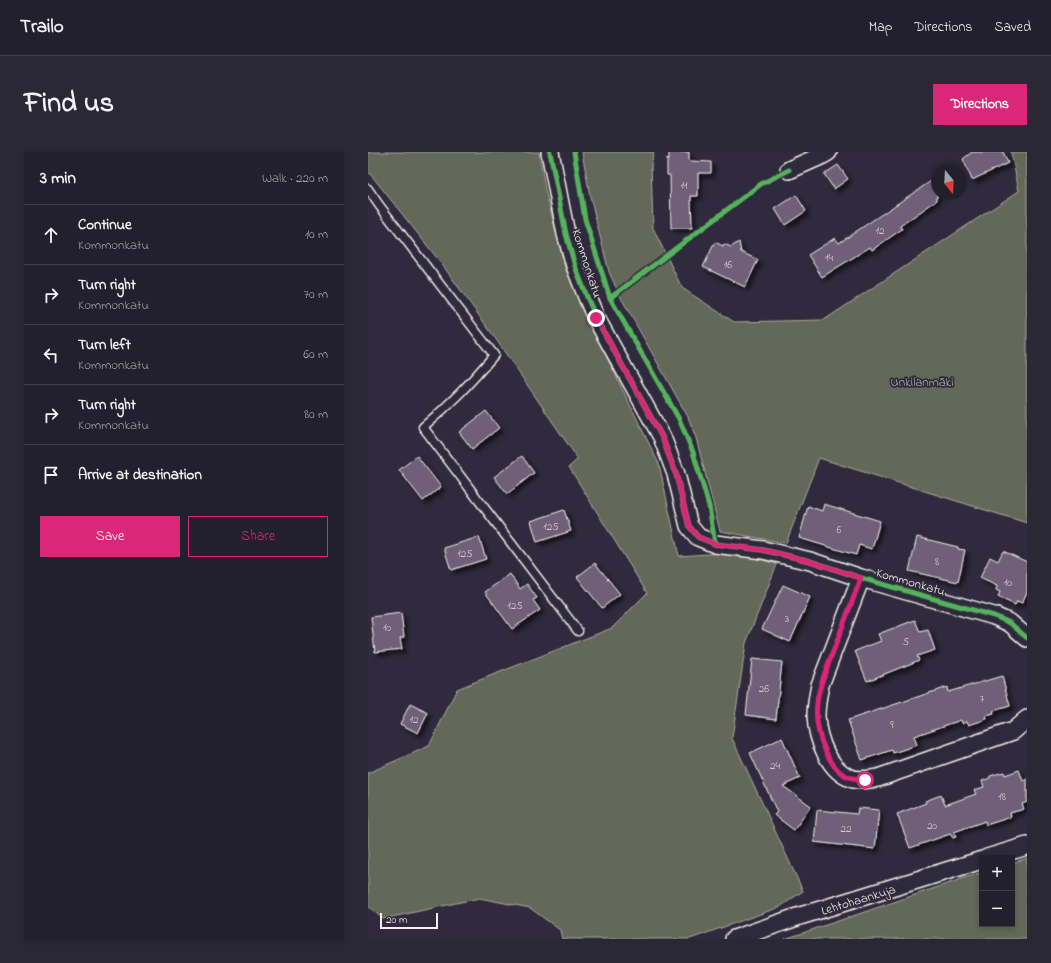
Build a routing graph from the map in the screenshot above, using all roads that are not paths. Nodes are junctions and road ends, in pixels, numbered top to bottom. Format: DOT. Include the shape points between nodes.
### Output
graph roads {
  1 [pos="550,152"];
  2 [pos="828,152"];
  3 [pos="789,170"];
  4 [pos="368,189"];
  5 [pos="861,578"];
  6 [pos="578,631"];
  7 [pos="1027,638"];
  8 [pos="1027,719"];
  9 [pos="1027,846"];
  10 [pos="997,855"];
  11 [pos="979,861"];
  12 [pos="734,939"];
  1 -- 5 [label="street, Kommonkatu" via="575,266 596,318 662,437 676,474 689,526 698,537 715,544 763,550 810,561"];
  2 -- 3 [label="street"];
  4 -- 6 [label="lane" via="494,355 467,387 423,426"];
  5 -- 7 [label="street, Kommonkatu" via="994,616 1010,624"];
  5 -- 8 [label="street, Kommonkatu" via="820,685 817,700 818,731 835,769 854,779 878,778 1013,731"];
  9 -- 10 [label="street"];
  11 -- 12 [label="street, Lehtohaankuja"];
}
